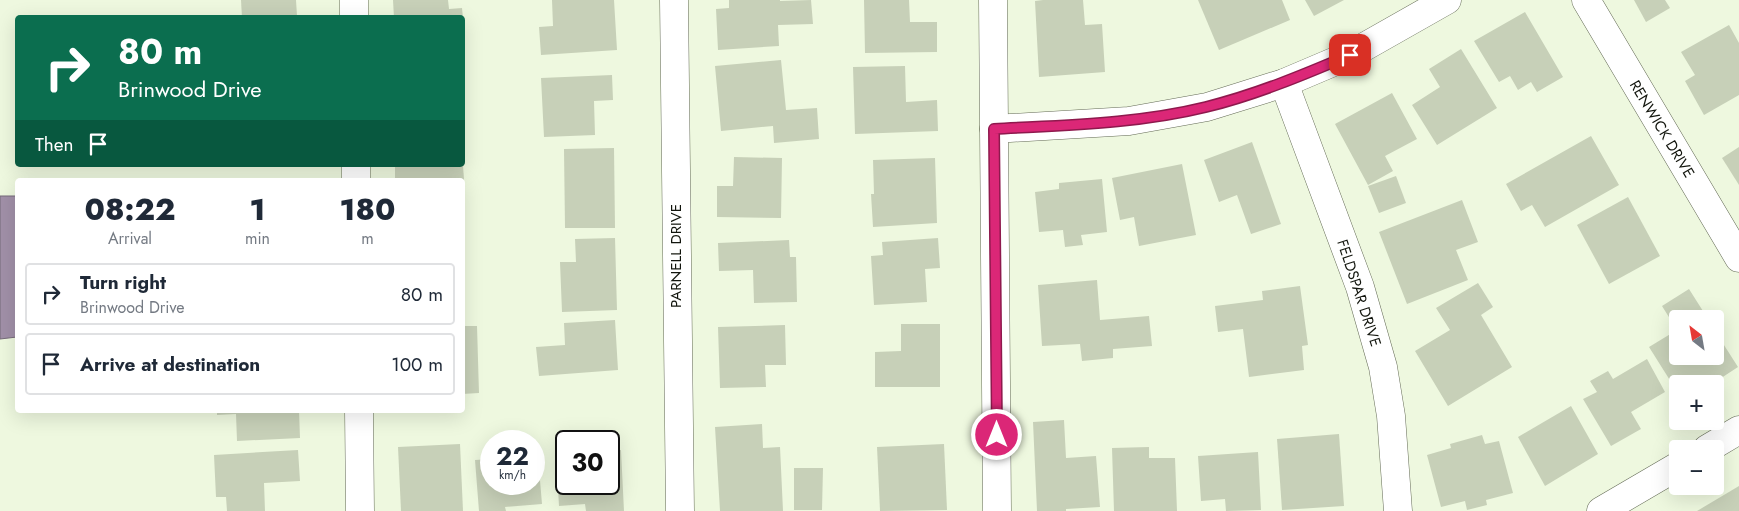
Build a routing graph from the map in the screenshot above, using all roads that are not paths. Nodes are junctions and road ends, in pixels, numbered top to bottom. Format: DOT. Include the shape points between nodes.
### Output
graph roads {
  1 [pos="354,0"];
  2 [pos="674,0"];
  3 [pos="993,0"];
  4 [pos="1447,0"];
  5 [pos="1586,0"];
  6 [pos="354,15"];
  7 [pos="1284,83"];
  8 [pos="994,129"];
  9 [pos="1739,258"];
  10 [pos="359,413"];
  11 [pos="1739,430"];
  12 [pos="1722,440"];
  13 [pos="1669,471"];
  14 [pos="360,511"];
  15 [pos="680,511"];
  16 [pos="997,511"];
  17 [pos="1398,511"];
  18 [pos="1601,511"];
  1 -- 6 [label="street"];
  2 -- 15 [label="street, PARNELL DRIVE"];
  3 -- 8 [label="street"];
  4 -- 7 [label="street" via="1350,55"];
  5 -- 9 [label="street, RENWICK DRIVE"];
  7 -- 8 [label="street" via="1207,107 1129,121"];
  7 -- 17 [label="street, FELDSPAR DRIVE" via="1360,287 1383,367 1392,416"];
  8 -- 16 [label="street"];
  10 -- 14 [label="street"];
  11 -- 12 [label="street"];
  13 -- 18 [label="street"];
}
